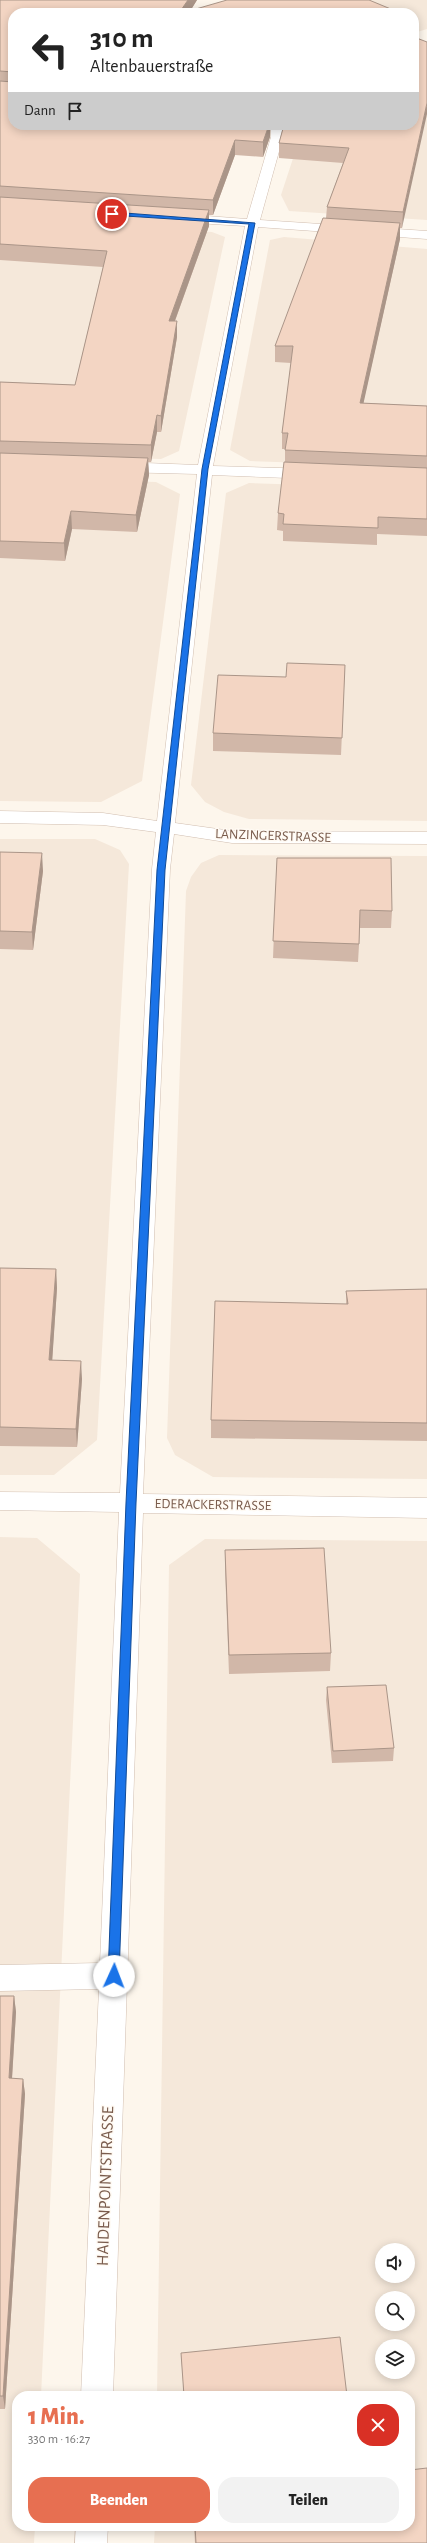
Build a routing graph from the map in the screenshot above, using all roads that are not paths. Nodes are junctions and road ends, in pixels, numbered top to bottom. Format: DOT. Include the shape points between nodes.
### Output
graph roads {
  1 [pos="277,130"];
  2 [pos="166,217"];
  3 [pos="252,223"];
  4 [pos="427,235"];
  5 [pos="103,466"];
  6 [pos="205,469"];
  7 [pos="332,474"];
  8 [pos="0,817"];
  9 [pos="166,827"];
  10 [pos="427,838"];
  11 [pos="0,1502"];
  12 [pos="131,1503"];
  13 [pos="427,1508"];
  14 [pos="114,1976"];
  15 [pos="0,1978"];
  16 [pos="97,2391"];
  17 [pos="92,2531"];
  18 [pos="91,2543"];
  1 -- 3 [label="street, HAIDENPOINTSTRASSE"];
  2 -- 3 [label="street"];
  3 -- 4 [label="street"];
  3 -- 6 [label="street, HAIDENPOINTSTRASSE"];
  5 -- 6 [label="street"];
  6 -- 7 [label="street"];
  6 -- 9 [label="street, HAIDENPOINTSTRASSE"];
  8 -- 9 [label="street, LANZINGERSTRASSE" via="103,819"];
  9 -- 10 [label="street, LANZINGERSTRASSE" via="232,838"];
  9 -- 12 [label="street, HAIDENPOINTSTRASSE" via="160,893"];
  11 -- 12 [label="street, EDERACKERSTRASSE"];
  12 -- 13 [label="street, EDERACKERSTRASSE"];
  12 -- 14 [label="street, HAIDENPOINTSTRASSE"];
  14 -- 15 [label="street"];
  14 -- 16 [label="street, HAIDENPOINTSTRASSE"];
  17 -- 18 [label="street"];
}
